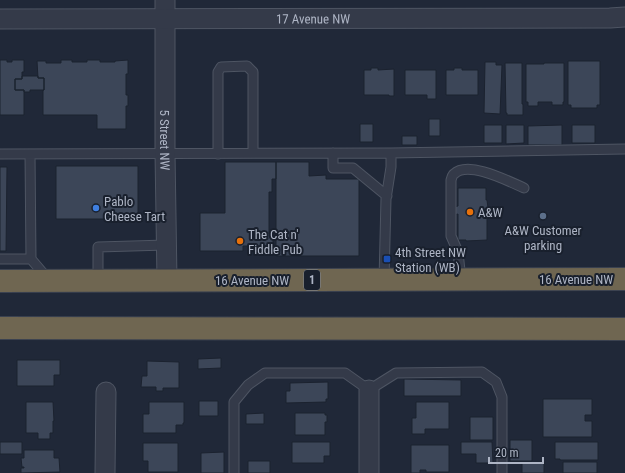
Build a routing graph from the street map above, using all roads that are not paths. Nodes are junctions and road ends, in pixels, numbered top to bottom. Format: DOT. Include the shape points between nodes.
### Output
graph roads {
  1 [pos="165,9"];
  2 [pos="625,17"];
  3 [pos="0,19"];
  4 [pos="625,149"];
  5 [pos="165,153"];
  6 [pos="253,153"];
  7 [pos="333,153"];
  8 [pos="391,153"];
  9 [pos="0,154"];
  10 [pos="30,154"];
  11 [pos="218,154"];
  12 [pos="524,188"];
  13 [pos="387,196"];
  14 [pos="166,245"];
  15 [pos="0,258"];
  16 [pos="31,259"];
  17 [pos="625,279"];
  18 [pos="49,280"];
  19 [pos="167,280"];
  20 [pos="384,280"];
  21 [pos="461,280"];
  22 [pos="0,281"];
  23 [pos="98,281"];
  24 [pos="0,328"];
  25 [pos="625,329"];
  26 [pos="369,390"];
  27 [pos="106,392"];
  28 [pos="105,473"];
  29 [pos="234,473"];
  30 [pos="369,473"];
  31 [pos="502,473"];
  1 -- 2 [label="street, 17 Avenue NW"];
  1 -- 3 [label="street, 17 Avenue NW"];
  1 -- 5 [label="street, 5 Street NW"];
  4 -- 8 [label="lane"];
  5 -- 10 [label="lane"];
  5 -- 11 [label="lane"];
  5 -- 14 [label="street, 5 Street NW"];
  6 -- 7 [label="lane"];
  6 -- 11 [label="lane"];
  6 -- 11 [label="lane" via="253,72 247,66 221,67 218,72"];
  7 -- 8 [label="lane"];
  7 -- 13 [label="lane" via="333,168 353,168"];
  8 -- 13 [label="lane"];
  9 -- 10 [label="lane"];
  10 -- 16 [label="lane"];
  12 -- 21 [label="lane" via="494,174 478,170 462,170 454,174 451,180 451,236 458,252"];
  13 -- 20 [label="lane"];
  14 -- 19 [label="street, 5 Street NW"];
  14 -- 23 [label="lane" via="98,247"];
  15 -- 16 [label="lane"];
  16 -- 18 [label="lane"];
  17 -- 21 [label="highway, 16 Avenue NW / 1"];
  18 -- 22 [label="highway, 16 Avenue NW / 1"];
  18 -- 23 [label="highway, 16 Avenue NW / 1"];
  19 -- 20 [label="highway, 16 Avenue NW / 1"];
  19 -- 23 [label="highway, 16 Avenue NW / 1"];
  20 -- 21 [label="highway, 16 Avenue NW / 1"];
  24 -- 25 [label="highway"];
  26 -- 29 [label="lane" via="345,373 265,372 248,385 234,402"];
  26 -- 30 [label="street"];
  26 -- 31 [label="lane" via="396,373 482,372 496,382 502,397"];
  27 -- 28 [label="street"];
}
